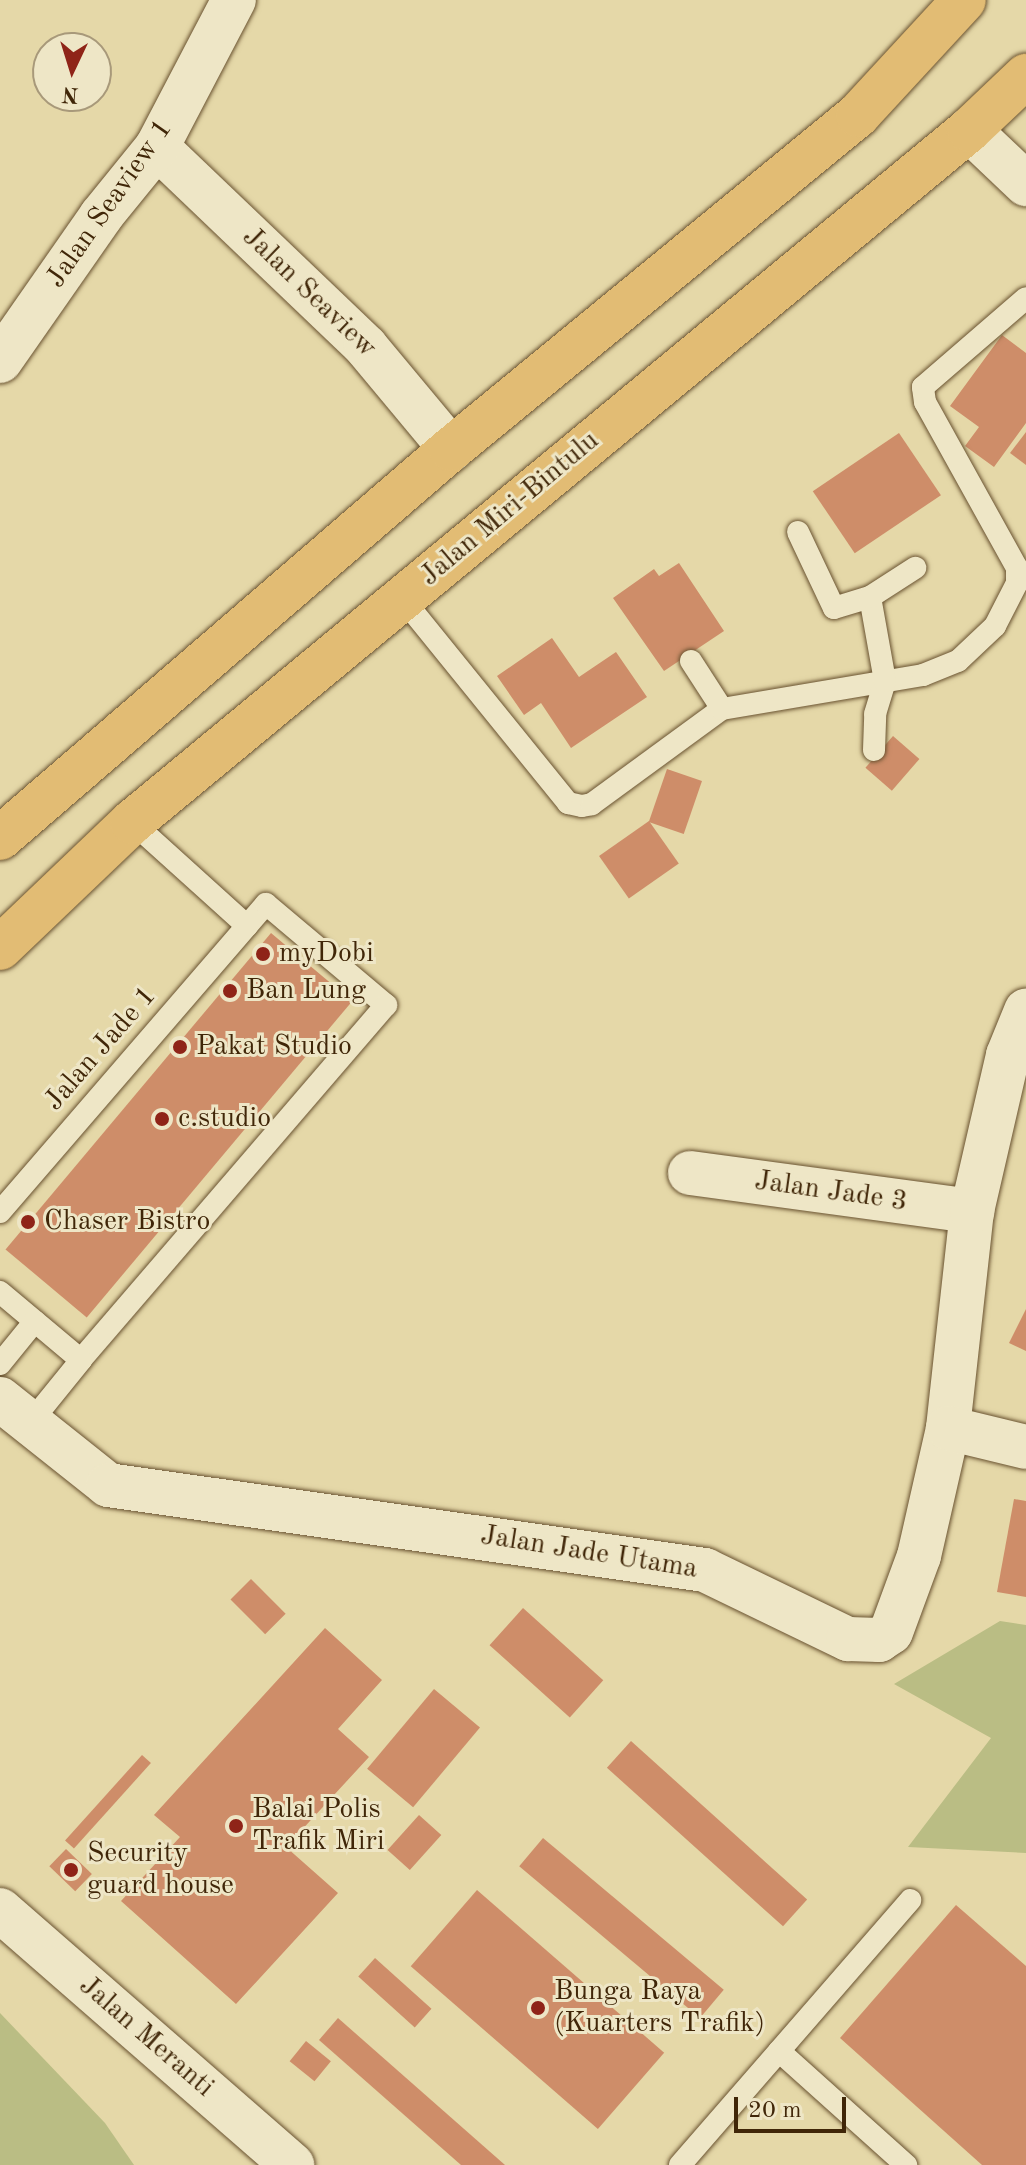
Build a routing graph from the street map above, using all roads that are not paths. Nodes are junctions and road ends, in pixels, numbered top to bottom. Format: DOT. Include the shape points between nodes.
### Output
graph roads {
  1 [pos="234,0"];
  2 [pos="964,0"];
  3 [pos="1026,76"];
  4 [pos="969,130"];
  5 [pos="157,147"];
  6 [pos="1026,184"];
  7 [pos="1026,298"];
  8 [pos="0,361"];
  9 [pos="451,449"];
  10 [pos="798,532"];
  11 [pos="915,568"];
  12 [pos="870,597"];
  13 [pos="402,598"];
  14 [pos="691,661"];
  15 [pos="885,681"];
  16 [pos="722,709"];
  17 [pos="874,750"];
  18 [pos="132,822"];
  19 [pos="0,838"];
  20 [pos="247,926"];
  21 [pos="0,948"];
  22 [pos="1026,1011"];
  23 [pos="690,1173"];
  24 [pos="972,1211"];
  25 [pos="0,1212"];
  26 [pos="0,1292"];
  27 [pos="35,1321"];
  28 [pos="81,1360"];
  29 [pos="0,1364"];
  30 [pos="15,1411"];
  31 [pos="948,1428"];
  32 [pos="1026,1447"];
  33 [pos="910,1900"];
  34 [pos="0,1910"];
  35 [pos="779,2051"];
  36 [pos="292,2165"];
  37 [pos="680,2165"];
  38 [pos="906,2165"];
  1 -- 5 [label="street, Jalan Seaview 1"];
  2 -- 9 [label="highway" via="858,115"];
  3 -- 4 [label="highway, Jalan Miri-Bintulu"];
  4 -- 6 [label="street"];
  4 -- 13 [label="highway, Jalan Miri-Bintulu"];
  5 -- 8 [label="street, Jalan Seaview 1" via="101,216"];
  5 -- 9 [label="street, Jalan Seaview" via="366,347"];
  7 -- 15 [label="lane" via="923,387 925,402 1012,553 1017,583 995,626 958,661 923,675"];
  9 -- 19 [label="highway"];
  10 -- 12 [label="lane" via="834,608"];
  11 -- 12 [label="lane"];
  12 -- 15 [label="lane"];
  13 -- 16 [label="lane" via="568,803 592,804"];
  13 -- 18 [label="highway, Jalan Miri-Bintulu"];
  14 -- 16 [label="lane"];
  15 -- 16 [label="lane"];
  15 -- 17 [label="lane" via="875,714"];
  18 -- 20 [label="lane"];
  18 -- 21 [label="highway, Jalan Miri-Bintulu"];
  20 -- 25 [label="lane, Jalan Jade 1"];
  20 -- 28 [label="lane, Jalan Jade 1" via="266,904 386,1005"];
  22 -- 24 [label="street, Jalan Jade Utama" via="1008,1055"];
  23 -- 24 [label="street, Jalan Jade 3"];
  24 -- 31 [label="street, Jalan Jade Utama"];
  26 -- 27 [label="lane"];
  27 -- 28 [label="lane"];
  27 -- 29 [label="lane"];
  28 -- 30 [label="lane"];
  30 -- 31 [label="street, Jalan Jade Utama" via="108,1485 705,1570 848,1639 879,1640 891,1632 919,1556"];
  31 -- 32 [label="street"];
  33 -- 35 [label="lane"];
  34 -- 36 [label="street, Jalan Meranti"];
  35 -- 37 [label="lane"];
  35 -- 38 [label="lane"];
}
